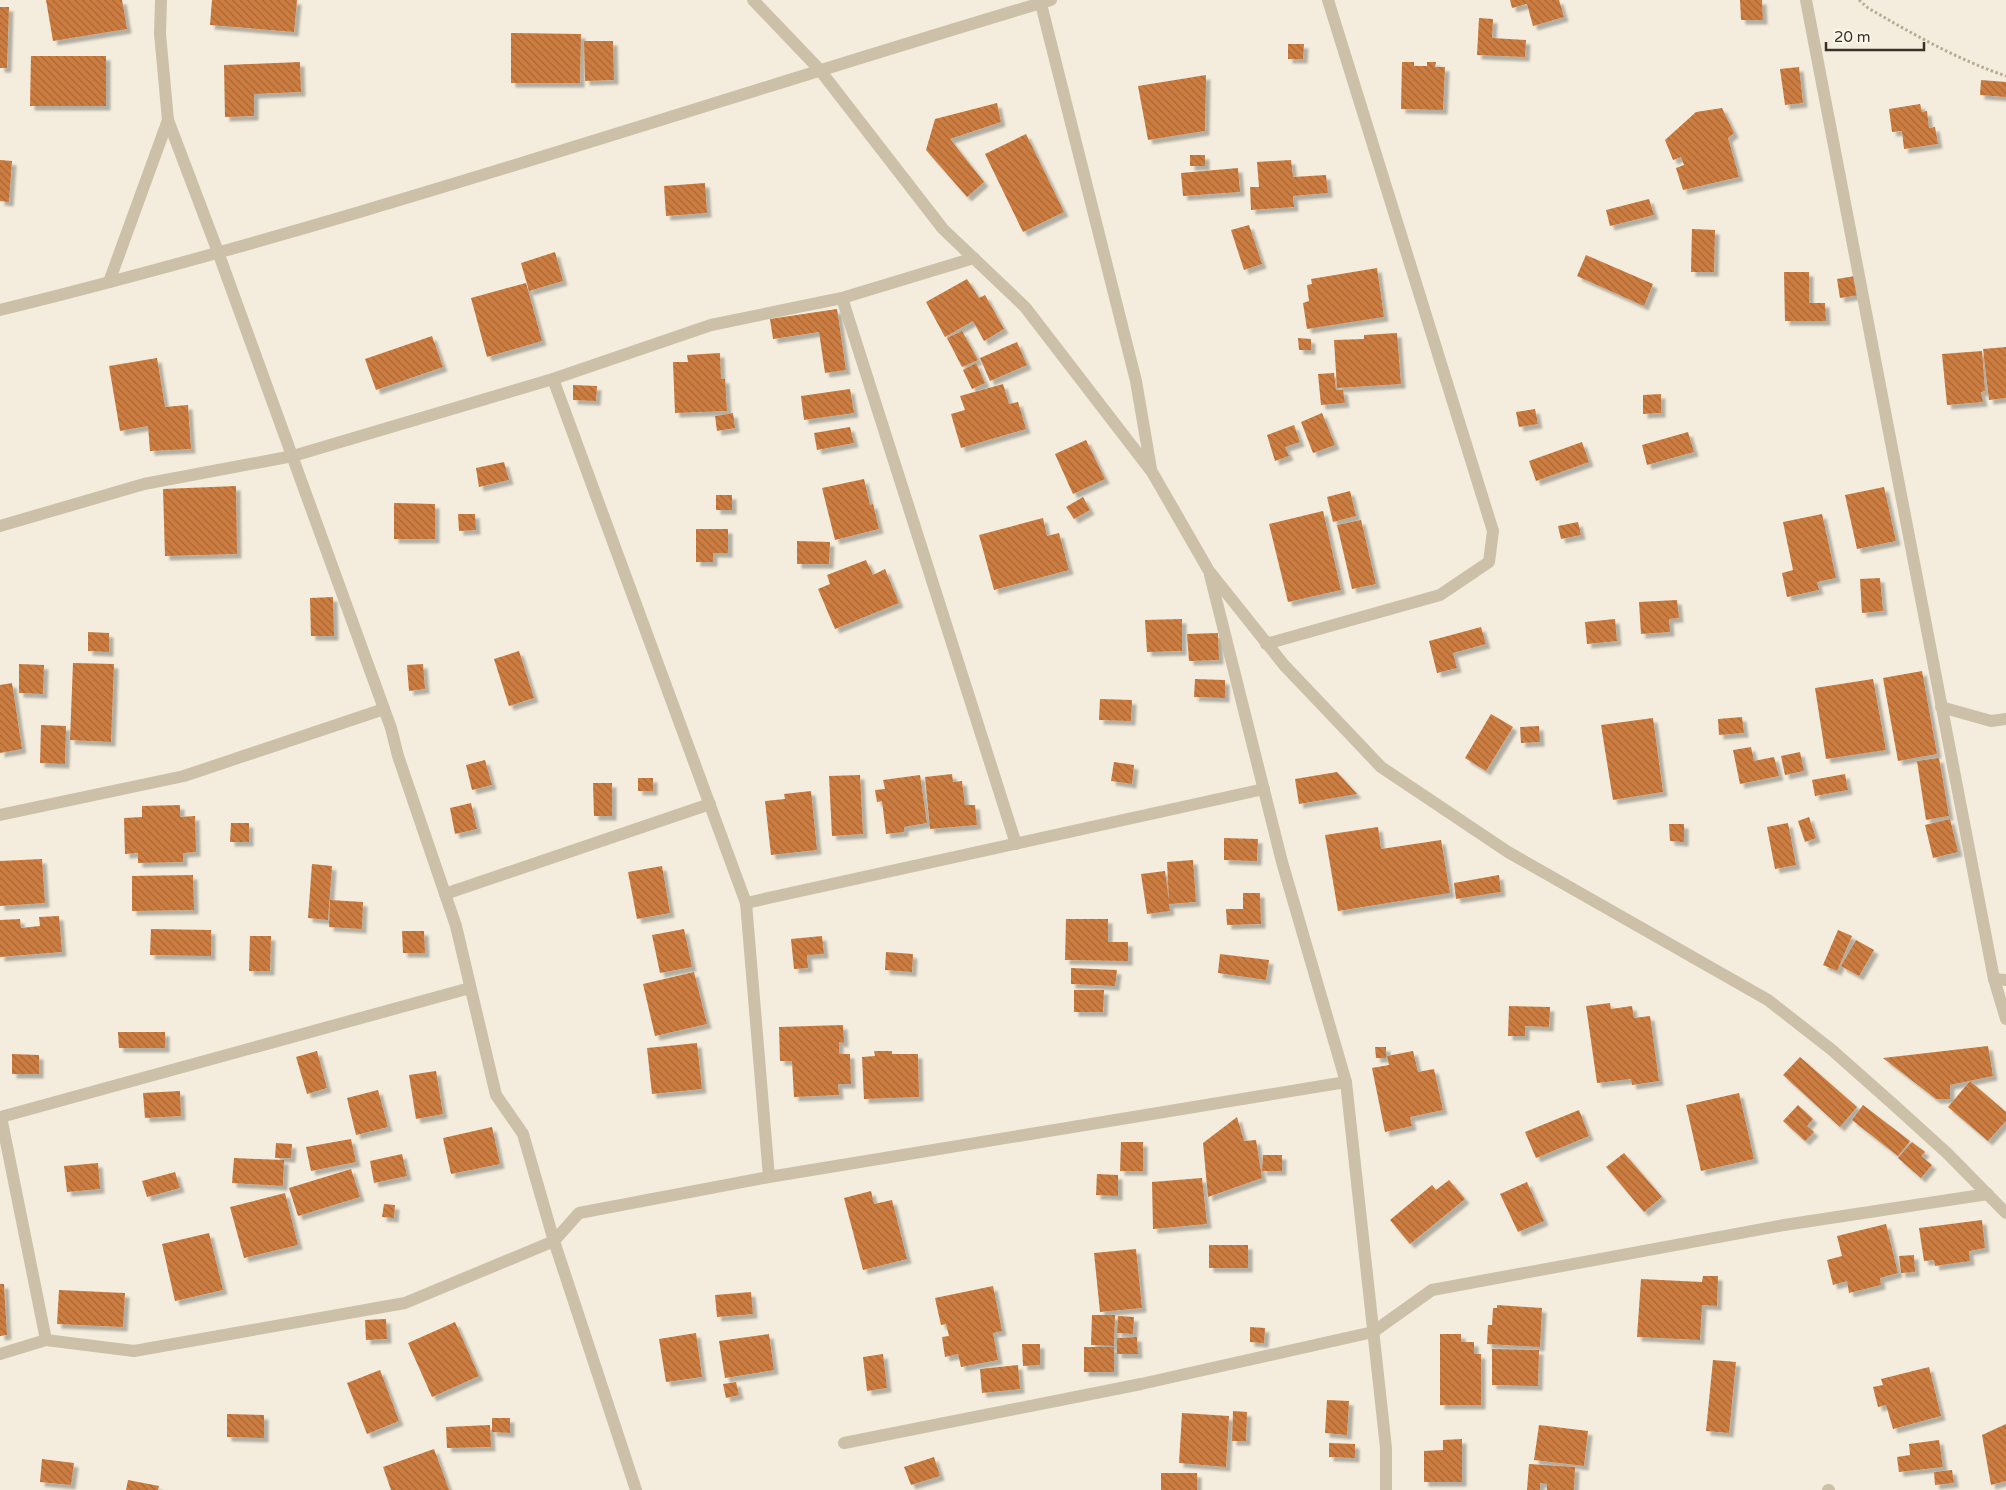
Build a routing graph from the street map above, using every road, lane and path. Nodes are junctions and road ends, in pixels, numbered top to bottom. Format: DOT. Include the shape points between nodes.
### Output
graph roads {
  1 [pos="161,0"];
  2 [pos="753,0"];
  3 [pos="1328,0"];
  4 [pos="1806,0"];
  5 [pos="1859,0"];
  6 [pos="1044,1"];
  7 [pos="819,69"];
  8 [pos="2006,76"];
  9 [pos="168,120"];
  10 [pos="218,252"];
  11 [pos="974,258"];
  12 [pos="109,282"];
  13 [pos="842,298"];
  14 [pos="0,310"];
  15 [pos="553,379"];
  16 [pos="292,456"];
  17 [pos="1152,472"];
  18 [pos="0,526"];
  19 [pos="1208,572"];
  20 [pos="1266,644"];
  21 [pos="1941,707"];
  22 [pos="384,709"];
  23 [pos="2006,719"];
  24 [pos="1264,789"];
  25 [pos="710,804"];
  26 [pos="0,815"];
  27 [pos="1016,844"];
  28 [pos="445,894"];
  29 [pos="746,903"];
  30 [pos="2000,980"];
  31 [pos="470,988"];
  32 [pos="2006,1019"];
  33 [pos="1346,1082"];
  34 [pos="769,1178"];
  35 [pos="1988,1194"];
  36 [pos="2006,1213"];
  37 [pos="554,1241"];
  38 [pos="1374,1332"];
  39 [pos="46,1340"];
  40 [pos="0,1354"];
  41 [pos="844,1444"];
  42 [pos="636,1490"];
  43 [pos="1386,1490"];
  1 -- 9 [label="street" via="160,34"];
  2 -- 7 [label="street"];
  3 -- 20 [label="street" via="1493,531 1489,562 1440,595"];
  4 -- 21 [label="street"];
  5 -- 8 [label="path" via="1935,47"];
  6 -- 7 [label="street"];
  6 -- 17 [label="street" via="1136,381"];
  7 -- 10 [label="street" via="577,146"];
  7 -- 11 [label="street" via="943,230"];
  9 -- 10 [label="street"];
  9 -- 12 [label="street"];
  10 -- 12 [label="street"];
  10 -- 16 [label="street"];
  11 -- 13 [label="street"];
  11 -- 17 [label="street" via="1025,307"];
  12 -- 14 [label="street"];
  13 -- 15 [label="street" via="711,324"];
  13 -- 27 [label="street"];
  15 -- 16 [label="street"];
  15 -- 25 [label="street"];
  16 -- 18 [label="street" via="144,484"];
  16 -- 22 [label="street"];
  17 -- 19 [label="street"];
  19 -- 20 [label="street"];
  19 -- 24 [label="street"];
  20 -- 35 [label="street" via="1381,767 1508,852 1768,1000 1839,1056"];
  21 -- 23 [label="street" via="1992,721"];
  21 -- 30 [label="street"];
  22 -- 26 [label="street" via="184,776"];
  22 -- 28 [label="street"];
  24 -- 27 [label="street"];
  24 -- 33 [label="street"];
  25 -- 28 [label="street"];
  25 -- 29 [label="street"];
  27 -- 29 [label="street"];
  28 -- 31 [label="street"];
  29 -- 34 [label="street"];
  30 -- 32 [label="street"];
  31 -- 37 [label="street" via="496,1095 523,1134"];
  31 -- 39 [label="street" via="1,1117"];
  33 -- 34 [label="street"];
  33 -- 38 [label="street"];
  34 -- 37 [label="street" via="579,1213"];
  35 -- 36 [label="street"];
  35 -- 38 [label="street" via="1784,1225 1432,1290"];
  37 -- 39 [label="street" via="405,1303 134,1351"];
  37 -- 42 [label="street"];
  38 -- 41 [label="street" via="1141,1384"];
  38 -- 43 [label="street" via="1386,1448"];
  39 -- 40 [label="street"];
}
